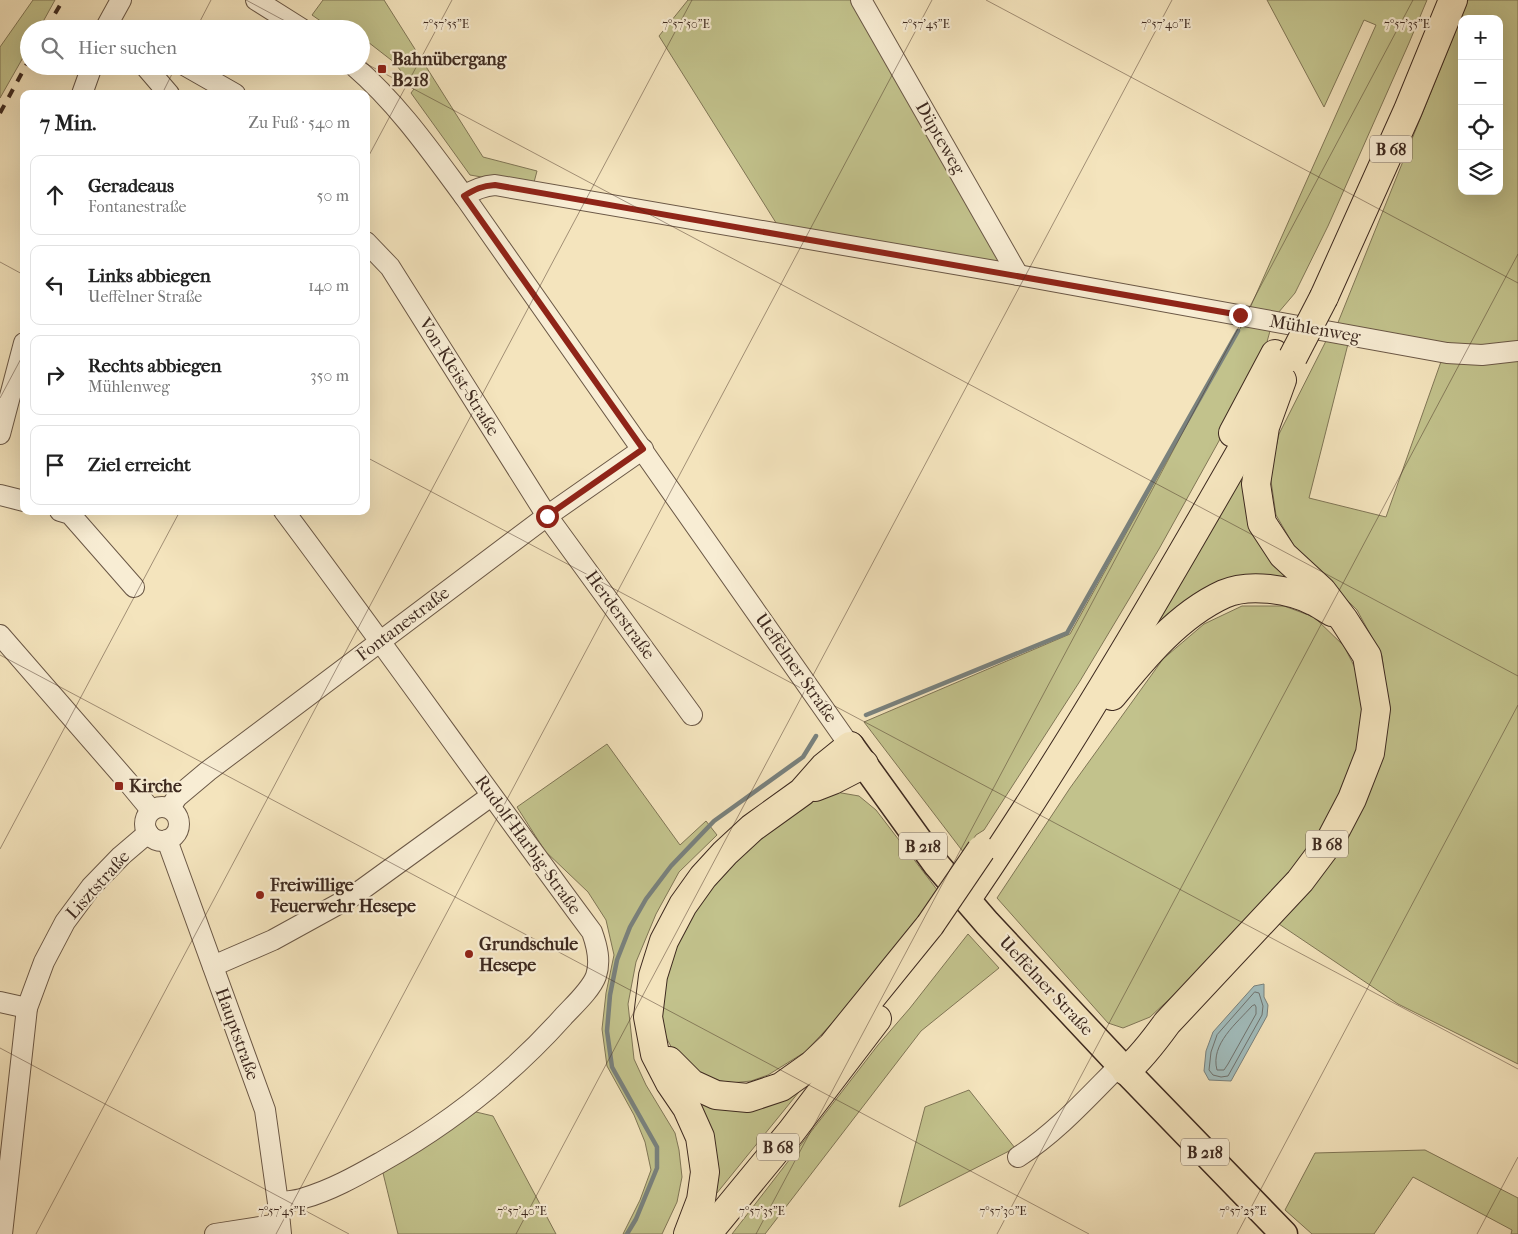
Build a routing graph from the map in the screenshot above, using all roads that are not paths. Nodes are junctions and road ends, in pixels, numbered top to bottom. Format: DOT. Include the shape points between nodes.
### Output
graph roads {
  1 [pos="121,0"];
  2 [pos="256,0"];
  3 [pos="861,0"];
  4 [pos="1435,0"];
  5 [pos="1454,0"];
  6 [pos="113,20"];
  7 [pos="288,20"];
  8 [pos="89,75"];
  9 [pos="153,75"];
  10 [pos="200,75"];
  11 [pos="364,75"];
  12 [pos="83,90"];
  13 [pos="166,90"];
  14 [pos="223,90"];
  15 [pos="464,196"];
  16 [pos="370,246"];
  17 [pos="1018,275"];
  18 [pos="1314,296"];
  19 [pos="1518,350"];
  20 [pos="1283,364"];
  21 [pos="20,376"];
  22 [pos="4,400"];
  23 [pos="0,434"];
  24 [pos="643,449"];
  25 [pos="0,495"];
  26 [pos="20,500"];
  27 [pos="71,515"];
  28 [pos="287,515"];
  29 [pos="547,516"];
  30 [pos="134,587"];
  31 [pos="1344,620"];
  32 [pos="0,635"];
  33 [pos="381,641"];
  34 [pos="692,714"];
  35 [pos="1073,737"];
  36 [pos="857,755"];
  37 [pos="491,796"];
  38 [pos="161,809"];
  39 [pos="148,833"];
  40 [pos="167,840"];
  41 [pos="986,856"];
  42 [pos="213,966"];
  43 [pos="0,1002"];
  44 [pos="27,1008"];
  45 [pos="651,1032"];
  46 [pos="839,1052"];
  47 [pos="1120,1065"];
  48 [pos="1018,1157"];
  49 [pos="278,1203"];
  50 [pos="280,1229"];
  51 [pos="2,1234"];
  52 [pos="215,1234"];
  53 [pos="688,1234"];
  54 [pos="707,1234"];
  55 [pos="1284,1234"];
  1 -- 6 [label="street"];
  2 -- 7 [label="street"];
  3 -- 17 [label="street, Düpteweg"];
  4 -- 18 [label="highway, B 68" via="1393,104 1334,234"];
  5 -- 18 [label="highway, B 68" via="1408,110"];
  8 -- 12 [label="street"];
  9 -- 13 [label="street"];
  10 -- 14 [label="street"];
  11 -- 15 [label="street, Ueffelner Straße" via="414,128"];
  15 -- 17 [label="street, Mühlenweg" via="476,188 495,185"];
  15 -- 24 [label="street, Ueffelner Straße"];
  16 -- 29 [label="street, Von-Kleist-Straße" via="390,267"];
  17 -- 19 [label="street, Mühlenweg" via="1447,353 1482,355"];
  18 -- 20 [label="highway, B 68, bridge"];
  20 -- 31 [label="highway, B 68" via="1265,427 1256,484 1262,523 1283,555 1322,591"];
  20 -- 35 [label="highway, B 68" via="1175,566"];
  20 -- 41 [label="highway, B 68" via="1245,412"];
  21 -- 22 [label="street"];
  22 -- 23 [label="street"];
  24 -- 29 [label="street, Fontanestraße"];
  24 -- 36 [label="street, Ueffelner Straße"];
  25 -- 26 [label="street"];
  27 -- 30 [label="street"];
  28 -- 33 [label="street, Rudolf-Harbig-Straße"];
  29 -- 33 [label="street, Fontanestraße"];
  29 -- 34 [label="street, Herderstraße"];
  31 -- 35 [label="highway, B 68" via="1313,600 1281,590 1252,588 1225,594 1197,609 1167,633 1098,715"];
  31 -- 47 [label="highway, B 68" via="1367,656 1376,710 1370,753 1352,799 1330,841 1300,881 1167,1023 1127,1048"];
  32 -- 38 [label="street" via="127,780"];
  33 -- 37 [label="street, Rudolf-Harbig-Straße"];
  33 -- 38 [label="street, Fontanestraße"];
  35 -- 41 [label="highway, B 68"];
  36 -- 45 [label="highway" via="833,780 802,792 752,828 703,877 683,905 664,941 653,976 648,1017"];
  36 -- 47 [label="main road, Ueffelner Straße / B 218" via="943,871 987,923"];
  37 -- 42 [label="street" via="353,896 273,940"];
  37 -- 49 [label="street, Rudolf-Harbig-Straße" via="592,932 598,955 596,978 550,1032 511,1070 446,1122 340,1184 304,1198"];
  38 -- 39 [label="street" via="146,816 144,821"];
  38 -- 40 [label="street" via="176,813 180,824 176,835"];
  39 -- 40 [label="street" via="155,840"];
  39 -- 44 [label="street, Lisztstraße" via="120,856 64,922 44,962"];
  40 -- 42 [label="street, Hauptstraße"];
  41 -- 46 [label="highway, B 68, bridge" via="934,933"];
  42 -- 49 [label="street, Hauptstraße" via="265,1110"];
  43 -- 44 [label="street"];
  44 -- 51 [label="street, Lisztstraße"];
  45 -- 46 [label="highway" via="672,1064 692,1084 716,1095 748,1098 781,1087 812,1065"];
  45 -- 53 [label="highway" via="655,1054 700,1137 705,1172 701,1200"];
  46 -- 54 [label="highway, B 68" via="790,1132"];
  47 -- 48 [label="street" via="1039,1144"];
  47 -- 55 [label="main road, Ueffelner Straße / B 218"];
  49 -- 50 [label="street, Hauptstraße"];
  50 -- 52 [label="street"];
}
